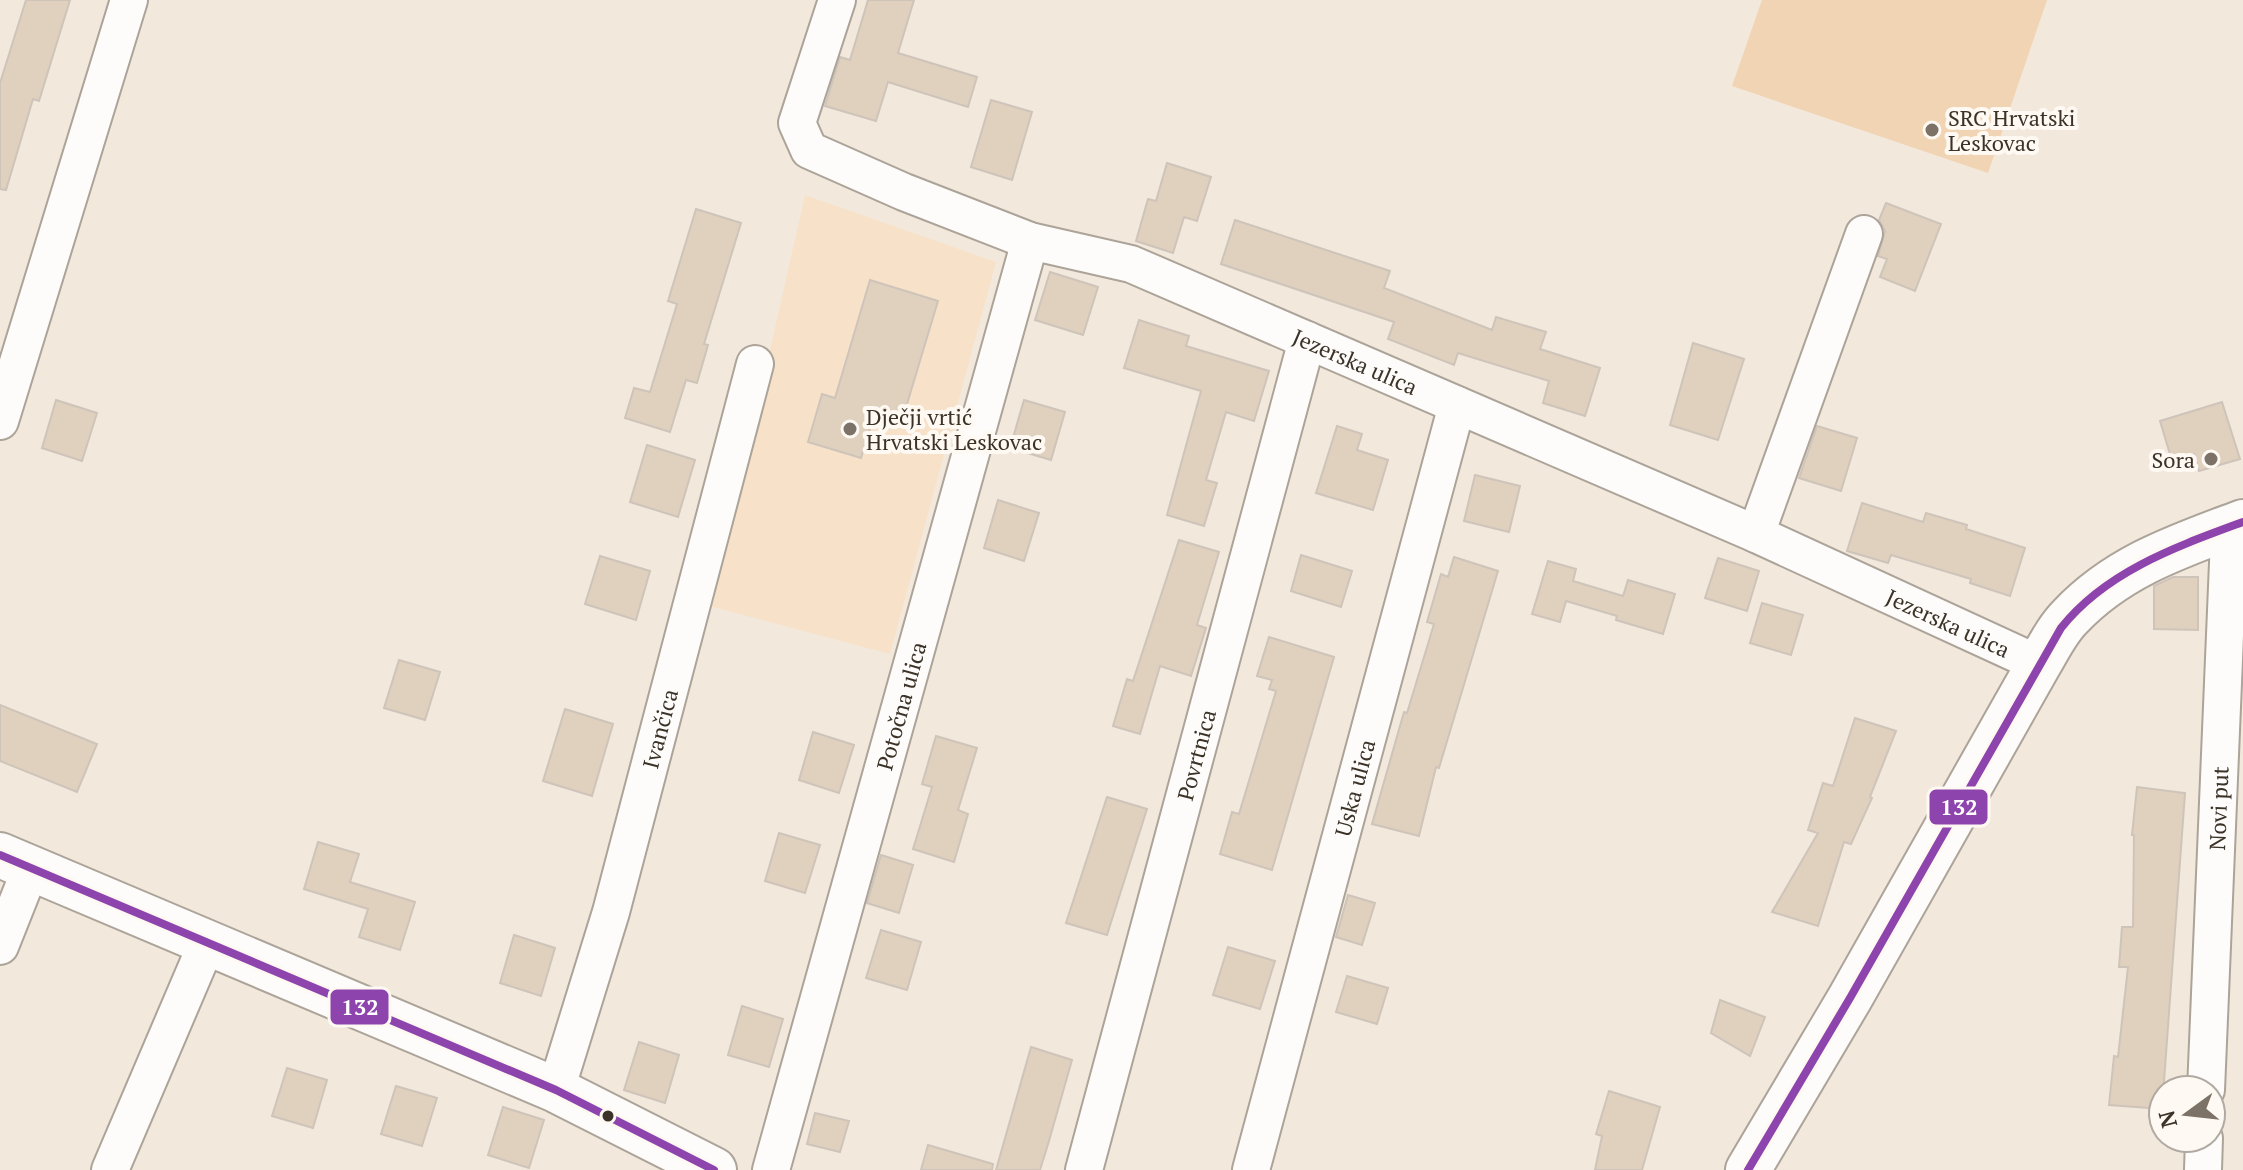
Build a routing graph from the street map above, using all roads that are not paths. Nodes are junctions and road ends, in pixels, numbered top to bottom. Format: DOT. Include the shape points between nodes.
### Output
graph roads {
  1 [pos="129,0"];
  2 [pos="837,0"];
  3 [pos="1864,234"];
  4 [pos="1030,241"];
  5 [pos="1307,340"];
  6 [pos="755,364"];
  7 [pos="1457,405"];
  8 [pos="0,421"];
  9 [pos="2237,524"];
  10 [pos="1756,534"];
  11 [pos="2039,664"];
  12 [pos="16,862"];
  13 [pos="207,943"];
  14 [pos="0,946"];
  15 [pos="2207,1074"];
  16 [pos="556,1090"];
  17 [pos="110,1170"];
  18 [pos="714,1170"];
  19 [pos="771,1170"];
  20 [pos="1084,1170"];
  21 [pos="1251,1170"];
  22 [pos="1748,1170"];
  1 -- 8 [label="street"];
  2 -- 4 [label="street, Jezerska ulica" via="797,123 809,150"];
  3 -- 10 [label="street"];
  4 -- 5 [label="street, Jezerska ulica" via="1131,264"];
  4 -- 19 [label="street, Potočna ulica"];
  5 -- 7 [label="street, Jezerska ulica"];
  5 -- 20 [label="street, Povrtnica"];
  6 -- 16 [label="street, Ivančica" via="611,912"];
  7 -- 10 [label="street, Jezerska ulica"];
  7 -- 21 [label="street, Uska ulica"];
  9 -- 11 [label="main road" via="2154,556 2098,590 2067,619"];
  9 -- 15 [label="street, Novi put" via="2228,555"];
  10 -- 11 [label="street, Jezerska ulica"];
  11 -- 22 [label="main road"];
  12 -- 13 [label="main road"];
  12 -- 14 [label="street"];
  13 -- 16 [label="main road"];
  13 -- 17 [label="street"];
  16 -- 18 [label="main road"];
}
